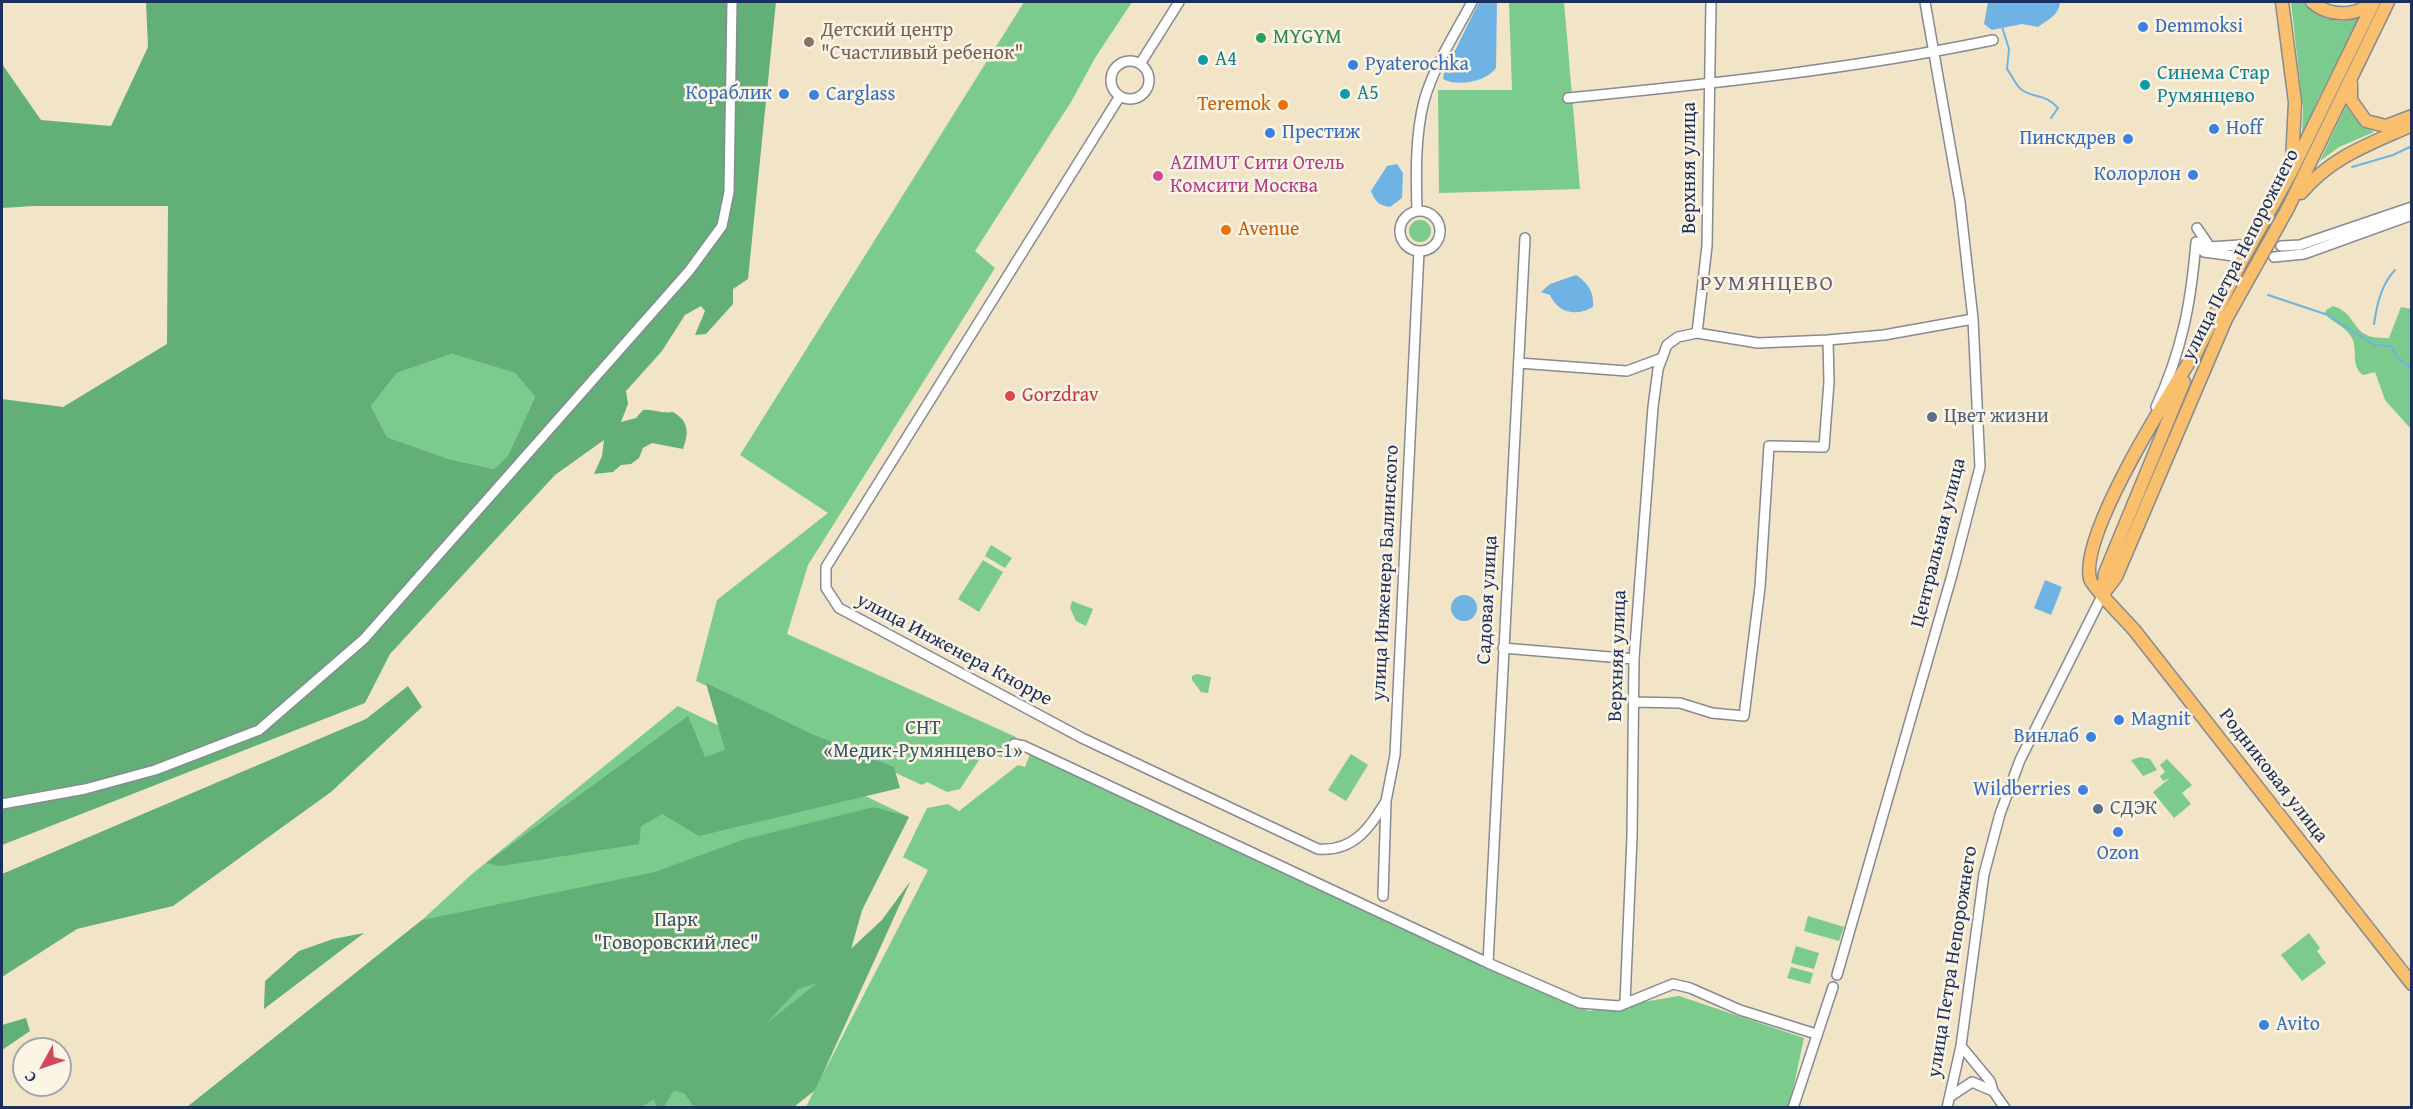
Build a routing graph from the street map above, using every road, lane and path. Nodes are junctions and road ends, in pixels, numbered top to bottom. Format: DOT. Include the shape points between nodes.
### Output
graph roads {
  1 [pos="732,2"];
  2 [pos="1179,2"];
  3 [pos="1472,2"];
  4 [pos="1711,2"];
  5 [pos="1925,2"];
  6 [pos="2282,2"];
  7 [pos="2312,2"];
  8 [pos="2372,2"];
  9 [pos="2388,2"];
  10 [pos="1993,40"];
  11 [pos="1933,52"];
  12 [pos="2363,55"];
  13 [pos="1140,64"];
  14 [pos="1708,84"];
  15 [pos="1120,96"];
  16 [pos="1568,98"];
  17 [pos="2412,116"];
  18 [pos="2412,125"];
  19 [pos="2291,172"];
  20 [pos="2412,207"];
  21 [pos="2288,208"];
  22 [pos="1417,212"];
  23 [pos="2412,215"];
  24 [pos="2196,228"];
  25 [pos="1525,238"];
  26 [pos="2240,245"];
  27 [pos="2281,246"];
  28 [pos="1419,251"];
  29 [pos="2234,256"];
  30 [pos="2274,257"];
  31 [pos="1973,319"];
  32 [pos="1697,333"];
  33 [pos="1828,340"];
  34 [pos="2198,348"];
  35 [pos="1662,358"];
  36 [pos="1519,363"];
  37 [pos="2139,444"];
  38 [pos="2103,594"];
  39 [pos="1503,648"];
  40 [pos="1634,659"];
  41 [pos="1634,702"];
  42 [pos="1014,744"];
  43 [pos="1386,801"];
  44 [pos="2,804"];
  45 [pos="1383,896"];
  46 [pos="1488,963"];
  47 [pos="1837,975"];
  48 [pos="2412,984"];
  49 [pos="1833,987"];
  50 [pos="1625,1003"];
  51 [pos="1816,1034"];
  52 [pos="1961,1046"];
  53 [pos="1993,1091"];
  54 [pos="1952,1096"];
  55 [pos="1793,1107"];
  56 [pos="1947,1107"];
  57 [pos="2005,1107"];
  1 -- 44 [label="street" via="732,170 722,226 689,271 364,639 259,730 155,770 85,789"];
  2 -- 13 [label="street"];
  3 -- 22 [label="street" via="1434,74 1424,102"];
  4 -- 14 [label="street, Верхняя улица"];
  5 -- 11 [label="street, Центральная улица"];
  6 -- 19 [label="main road" via="2295,102"];
  7 -- 8 [label="main road" via="2338,14 2351,13"];
  8 -- 19 [label="main road, улица Петра Непорожнего"];
  9 -- 12 [label="main road, улица Петра Непорожнего"];
  10 -- 11 [label="street"];
  11 -- 14 [label="street"];
  11 -- 31 [label="street, Центральная улица" via="1960,202"];
  12 -- 17 [label="main road" via="2351,86 2356,111 2366,121 2381,126"];
  12 -- 21 [label="main road, улица Петра Непорожнего"];
  13 -- 15 [label="street" via="1128,61 1114,71 1111,82"];
  13 -- 15 [label="street" via="1148,74 1145,92 1134,99"];
  14 -- 16 [label="street"];
  14 -- 32 [label="street, Верхняя улица" via="1707,246"];
  15 -- 43 [label="street, улица Инженера Кнорре" via="826,567 826,588 839,608 1039,716 1318,849 1343,848 1369,828"];
  18 -- 21 [label="main road" via="2337,159"];
  19 -- 34 [label="main road, улица Петра Непорожнего"];
  20 -- 27 [label="street" via="2300,245"];
  21 -- 38 [label="main road, улица Петра Непорожнего" via="2226,319 2116,578"];
  22 -- 28 [label="street" via="1403,220 1400,234 1407,246"];
  22 -- 28 [label="street" via="1431,214 1440,229 1435,245"];
  23 -- 30 [label="street" via="2304,254"];
  24 -- 26 [label="street" via="2210,247"];
  25 -- 36 [label="street, Садовая улица"];
  28 -- 43 [label="street, улица Инженера Балинского" via="1395,755"];
  29 -- 37 [label="street" via="2204,252 2196,242 2183,338"];
  31 -- 33 [label="street, Верхняя улица" via="1884,335"];
  31 -- 47 [label="street, Центральная улица" via="1980,467"];
  32 -- 33 [label="street, Верхняя улица" via="1758,343"];
  32 -- 35 [label="street, Верхняя улица" via="1678,337 1667,345"];
  33 -- 41 [label="street" via="1824,447 1769,446 1760,587 1744,716 1712,713 1680,703"];
  34 -- 37 [label="main road"];
  34 -- 38 [label="main road, улица Петра Непорожнего" via="2105,573"];
  35 -- 36 [label="street" via="1627,371"];
  35 -- 40 [label="street, Верхняя улица" via="1652,418"];
  36 -- 39 [label="street, Садовая улица"];
  37 -- 38 [label="main road, Родниковая улица" via="2091,549 2090,583"];
  38 -- 48 [label="main road, Родниковая улица"];
  38 -- 52 [label="street, улица Петра Непорожнего" via="2020,760 2000,814 1984,874"];
  39 -- 40 [label="street"];
  39 -- 46 [label="street, Садовая улица"];
  40 -- 41 [label="street, Верхняя улица"];
  41 -- 50 [label="street, Верхняя улица"];
  42 -- 46 [label="street"];
  43 -- 45 [label="street, улица Инженера Балинского"];
  46 -- 50 [label="street" via="1580,1003"];
  49 -- 51 [label="street"];
  50 -- 51 [label="street" via="1673,984"];
  51 -- 55 [label="street"];
  52 -- 53 [label="street"];
  52 -- 54 [label="street, улица Петра Непорожнего"];
  53 -- 54 [label="street" via="1972,1082"];
  53 -- 57 [label="street"];
  54 -- 56 [label="street, улица Петра Непорожнего"];
}
